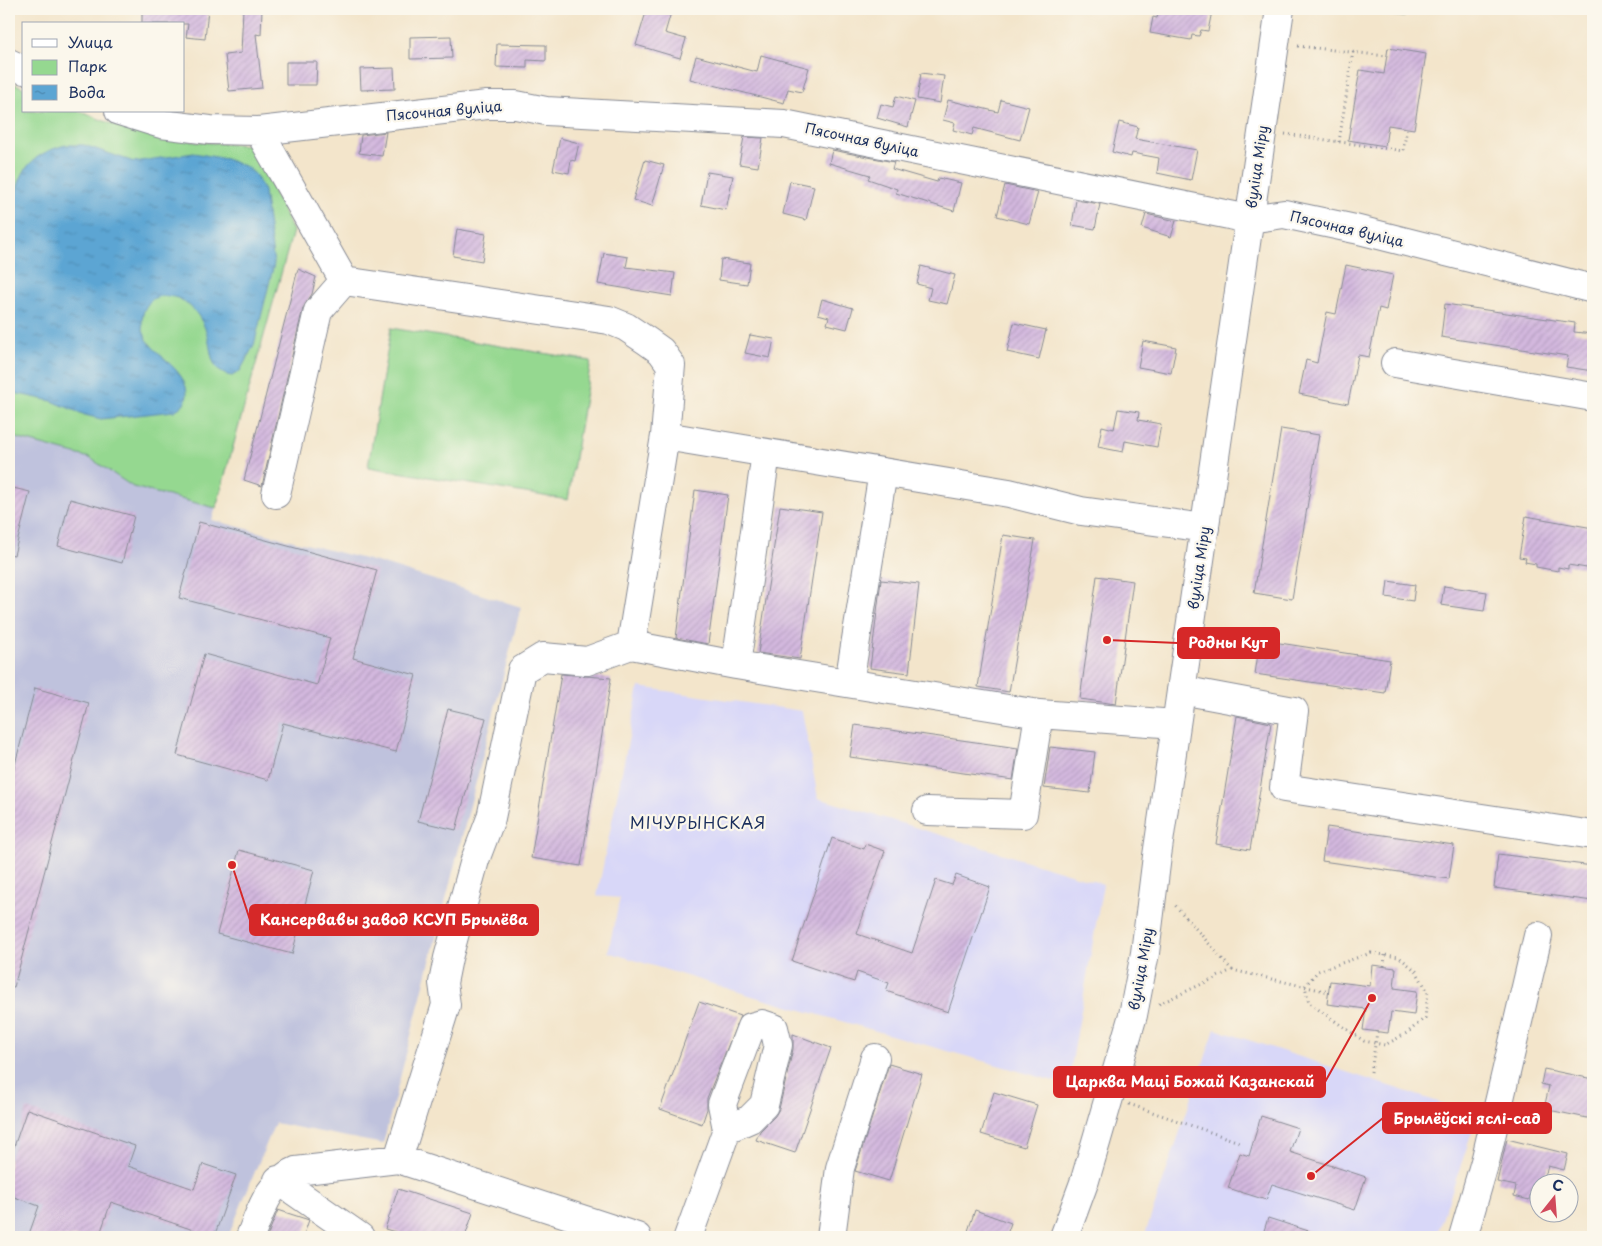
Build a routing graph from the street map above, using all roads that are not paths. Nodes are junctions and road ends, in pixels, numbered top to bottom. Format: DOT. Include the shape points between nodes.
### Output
graph roads {
  1 [pos="1280,9"];
  2 [pos="9,63"];
  3 [pos="22,69"];
  4 [pos="122,112"];
  5 [pos="259,131"];
  6 [pos="1249,219"];
  7 [pos="344,281"];
  8 [pos="1593,290"];
  9 [pos="1395,363"];
  10 [pos="1593,397"];
  11 [pos="665,436"];
  12 [pos="766,453"];
  13 [pos="883,472"];
  14 [pos="276,494"];
  15 [pos="1204,528"];
  16 [pos="631,645"];
  17 [pos="736,665"];
  18 [pos="849,683"];
  19 [pos="1181,690"];
  20 [pos="1039,714"];
  21 [pos="1176,724"];
  22 [pos="928,811"];
  23 [pos="1593,835"];
  24 [pos="1538,936"];
  25 [pos="875,1058"];
  26 [pos="727,1129"];
  27 [pos="398,1159"];
  28 [pos="278,1180"];
  29 [pos="605,1232"];
  30 [pos="250,1237"];
  31 [pos="360,1237"];
  32 [pos="637,1237"];
  33 [pos="688,1237"];
  34 [pos="831,1237"];
  35 [pos="1064,1237"];
  36 [pos="1463,1237"];
  1 -- 6 [label="street, вуліца Міру"];
  2 -- 3 [label="street"];
  4 -- 5 [label="street, Пясочная вуліца" via="161,124"];
  5 -- 6 [label="street, Пясочная вуліца" via="487,105 784,124"];
  5 -- 7 [label="street"];
  6 -- 8 [label="street, Пясочная вуліца" via="1284,214"];
  6 -- 15 [label="street, вуліца Міру"];
  7 -- 11 [label="street" via="609,320 626,327 661,352 671,365"];
  7 -- 14 [label="street" via="318,310"];
  9 -- 10 [label="street"];
  11 -- 12 [label="street"];
  11 -- 16 [label="street"];
  12 -- 13 [label="street"];
  12 -- 17 [label="street"];
  13 -- 15 [label="street" via="1009,493 1082,511"];
  13 -- 18 [label="street"];
  15 -- 19 [label="street, вуліца Міру"];
  16 -- 17 [label="street"];
  16 -- 27 [label="street" via="587,661 544,657 522,670 491,818 474,860 448,958 443,984 446,1005"];
  17 -- 18 [label="street"];
  18 -- 20 [label="street"];
  19 -- 21 [label="street, вуліца Міру"];
  19 -- 23 [label="street" via="1294,711 1284,788"];
  20 -- 21 [label="street"];
  20 -- 22 [label="street" via="1023,814"];
  21 -- 35 [label="street, вуліца Міру" via="1145,953 1133,1015"];
  24 -- 36 [label="street" via="1486,1158"];
  25 -- 34 [label="street" via="840,1168"];
  26 -- 33 [label="street"];
  27 -- 28 [label="street" via="296,1171"];
  27 -- 29 [label="street"];
  28 -- 30 [label="street"];
  28 -- 31 [label="street"];
  29 -- 32 [label="street"];
}
